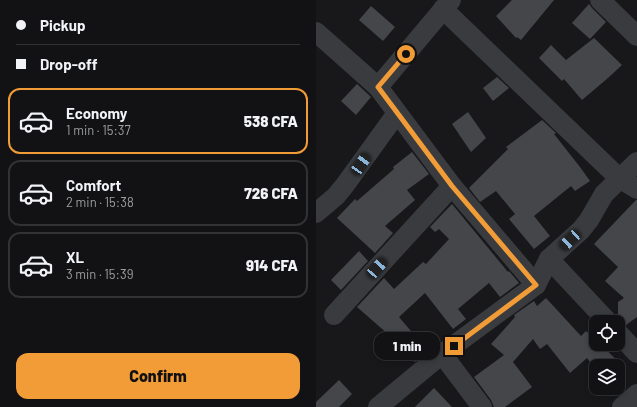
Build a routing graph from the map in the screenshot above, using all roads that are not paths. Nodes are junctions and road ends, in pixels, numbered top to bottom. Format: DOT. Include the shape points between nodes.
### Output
graph roads {
  1 [pos="600,0"];
  2 [pos="447,5"];
  3 [pos="635,29"];
  4 [pos="316,32"];
  5 [pos="378,87"];
  6 [pos="397,113"];
  7 [pos="637,162"];
  8 [pos="619,178"];
  9 [pos="452,186"];
  10 [pos="637,189"];
  11 [pos="316,213"];
  12 [pos="549,259"];
  13 [pos="536,285"];
  14 [pos="334,315"];
  15 [pos="601,315"];
  16 [pos="625,340"];
  17 [pos="637,353"];
  18 [pos="442,354"];
  19 [pos="378,407"];
  20 [pos="482,407"];
  1 -- 3 [label="street"];
  2 -- 5 [label="street"];
  2 -- 8 [label="street"];
  4 -- 5 [label="street"];
  5 -- 6 [label="street"];
  6 -- 9 [label="street"];
  6 -- 11 [label="street" via="345,185"];
  7 -- 8 [label="street"];
  8 -- 10 [label="street"];
  8 -- 12 [label="street" via="604,194 589,220"];
  9 -- 13 [label="street"];
  9 -- 14 [label="street"];
  12 -- 13 [label="street"];
  12 -- 15 [label="street"];
  13 -- 18 [label="street"];
  16 -- 17 [label="street"];
  18 -- 19 [label="street"];
  18 -- 20 [label="street"];
}
